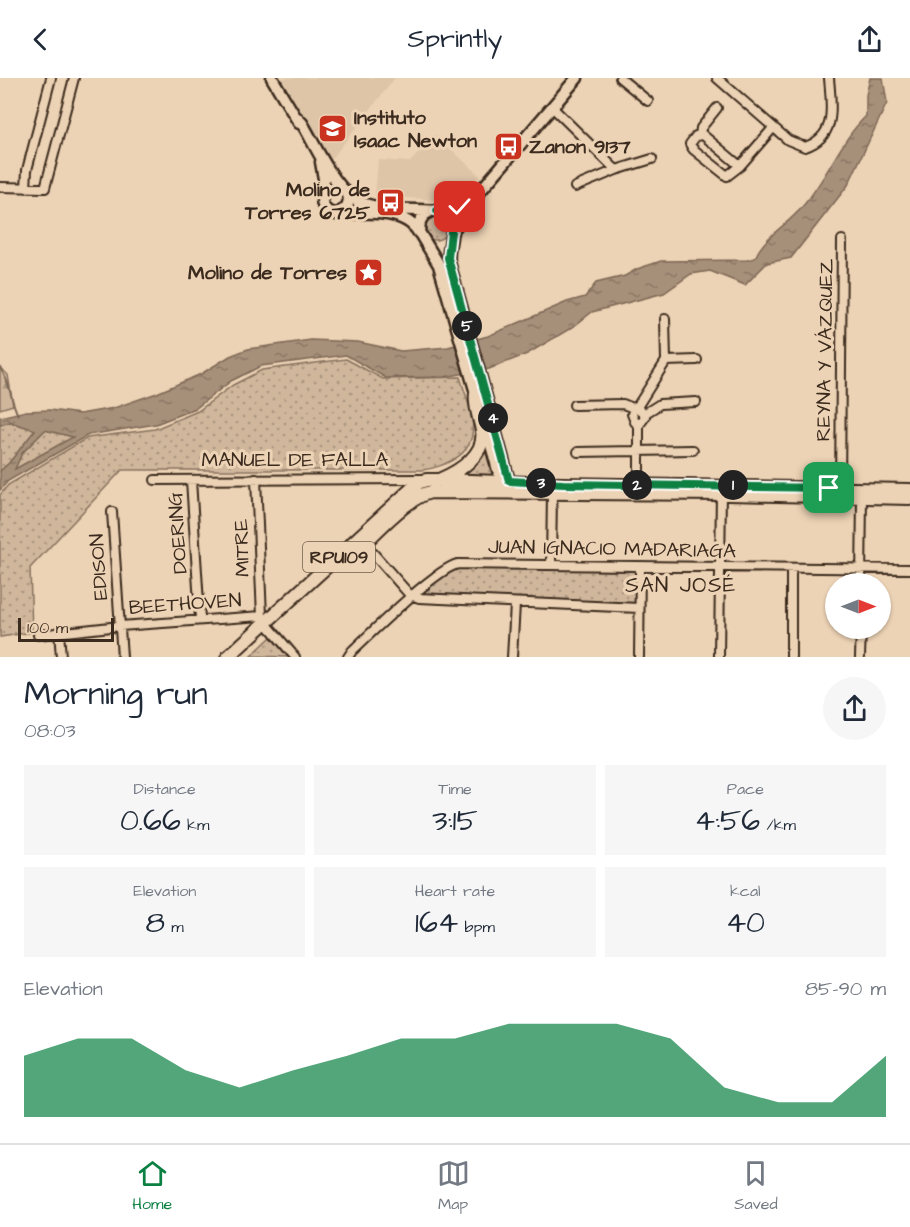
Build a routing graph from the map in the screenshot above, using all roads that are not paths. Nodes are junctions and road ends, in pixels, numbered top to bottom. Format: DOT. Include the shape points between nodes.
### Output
graph roads {
  1 [pos="51,78"];
  2 [pos="74,78"];
  3 [pos="272,78"];
  4 [pos="577,78"];
  5 [pos="620,78"];
  6 [pos="717,78"];
  7 [pos="829,81"];
  8 [pos="648,101"];
  9 [pos="552,107"];
  10 [pos="717,108"];
  11 [pos="296,117"];
  12 [pos="773,128"];
  13 [pos="700,135"];
  14 [pos="652,159"];
  15 [pos="740,166"];
  16 [pos="616,170"];
  17 [pos="0,187"];
  18 [pos="575,187"];
  19 [pos="26,188"];
  20 [pos="345,190"];
  21 [pos="476,196"];
  22 [pos="322,197"];
  23 [pos="434,211"];
  24 [pos="336,214"];
  25 [pos="452,234"];
  26 [pos="422,239"];
  27 [pos="842,240"];
  28 [pos="457,311"];
  29 [pos="665,319"];
  30 [pos="697,360"];
  31 [pos="666,361"];
  32 [pos="477,388"];
  33 [pos="696,402"];
  34 [pos="574,405"];
  35 [pos="635,408"];
  36 [pos="644,414"];
  37 [pos="639,425"];
  38 [pos="693,450"];
  39 [pos="638,451"];
  40 [pos="578,452"];
  41 [pos="256,479"];
  42 [pos="400,479"];
  43 [pos="155,480"];
  44 [pos="191,480"];
  45 [pos="436,480"];
  46 [pos="505,483"];
  47 [pos="639,485"];
  48 [pos="409,489"];
  49 [pos="910,489"];
  50 [pos="721,490"];
  51 [pos="840,492"];
  52 [pos="549,493"];
  53 [pos="862,493"];
  54 [pos="422,494"];
  55 [pos="910,498"];
  56 [pos="112,512"];
  57 [pos="365,544"];
  58 [pos="551,565"];
  59 [pos="640,567"];
  60 [pos="720,567"];
  61 [pos="791,568"];
  62 [pos="862,569"];
  63 [pos="910,569"];
  64 [pos="862,573"];
  65 [pos="413,596"];
  66 [pos="515,604"];
  67 [pos="639,608"];
  68 [pos="200,619"];
  69 [pos="266,622"];
  70 [pos="120,626"];
  71 [pos="59,632"];
  72 [pos="38,635"];
  73 [pos="861,639"];
  74 [pos="236,656"];
  75 [pos="61,657"];
  76 [pos="122,657"];
  77 [pos="295,657"];
  78 [pos="348,657"];
  79 [pos="512,657"];
  80 [pos="639,657"];
  81 [pos="719,657"];
  82 [pos="791,657"];
  83 [pos="860,657"];
  1 -- 19 [label="street" via="27,170"];
  2 -- 19 [label="street" via="45,188"];
  3 -- 11 [label="main road"];
  4 -- 9 [label="main road"];
  5 -- 8 [label="street"];
  6 -- 12 [label="street"];
  7 -- 12 [label="street" via="829,124 813,145 797,145"];
  9 -- 16 [label="street"];
  9 -- 21 [label="main road"];
  10 -- 13 [label="street"];
  11 -- 20 [label="main road"];
  11 -- 22 [label="main road" via="321,162"];
  12 -- 15 [label="street"];
  13 -- 15 [label="street"];
  13 -- 15 [label="street" via="690,144 693,149 727,176"];
  14 -- 16 [label="street"];
  16 -- 18 [label="street"];
  17 -- 19 [label="street"];
  20 -- 22 [label="main road" via="329,188"];
  20 -- 23 [label="main road" via="368,205"];
  20 -- 24 [label="main road" via="347,208"];
  21 -- 23 [label="main road" via="454,210"];
  21 -- 25 [label="main road"];
  22 -- 24 [label="main road" via="325,209"];
  23 -- 25 [label="main road" via="450,218"];
  23 -- 26 [label="main road" via="420,221"];
  24 -- 26 [label="main road" via="400,217 412,224"];
  25 -- 26 [label="main road" via="441,245"];
  25 -- 28 [label="main road" via="448,258"];
  26 -- 28 [label="main road" via="439,265"];
  27 -- 51 [label="street, REYNA Y VÁZQUEZ"];
  28 -- 32 [label="main road"];
  29 -- 31 [label="street"];
  30 -- 31 [label="street"];
  31 -- 35 [label="street"];
  32 -- 45 [label="main road" via="475,403 482,445 462,467"];
  32 -- 46 [label="main road"];
  33 -- 36 [label="street" via="660,404"];
  34 -- 35 [label="street" via="623,404"];
  35 -- 36 [label="street"];
  35 -- 37 [label="street" via="633,418"];
  36 -- 37 [label="street"];
  37 -- 39 [label="street"];
  38 -- 39 [label="street"];
  39 -- 40 [label="street"];
  39 -- 47 [label="street"];
  41 -- 42 [label="street, MANUEL DE FALLA"];
  41 -- 44 [label="street, MANUEL DE FALLA"];
  41 -- 69 [label="street, MITRE"];
  42 -- 45 [label="street, MANUEL DE FALLA"];
  42 -- 48 [label="street, MANUEL DE FALLA"];
  43 -- 44 [label="street, MANUEL DE FALLA"];
  44 -- 68 [label="street, DOERING"];
  45 -- 46 [label="main road, MANUEL DE FALLA / RPU109"];
  45 -- 48 [label="main road, MANUEL DE FALLA / RPU109" via="422,481"];
  46 -- 47 [label="main road, MANUEL DE FALLA / RPU109"];
  46 -- 52 [label="main road"];
  46 -- 54 [label="main road" via="442,486"];
  47 -- 50 [label="main road, MANUEL DE FALLA / RPU109"];
  48 -- 69 [label="main road, RPU109"];
  49 -- 53 [label="main road, MANUEL DE FALLA / RPU109"];
  50 -- 51 [label="main road, MANUEL DE FALLA / RPU109"];
  50 -- 52 [label="main road, MANUEL DE FALLA / RPU109"];
  50 -- 60 [label="street"];
  51 -- 53 [label="main road, MANUEL DE FALLA / RPU109"];
  52 -- 54 [label="main road, MANUEL DE FALLA / RPU109"];
  52 -- 58 [label="street"];
  53 -- 55 [label="main road, MANUEL DE FALLA / RPU109"];
  53 -- 62 [label="street"];
  54 -- 57 [label="main road, RPU109"];
  56 -- 70 [label="street, EDISON"];
  57 -- 65 [label="street"];
  57 -- 69 [label="main road, RPU109"];
  58 -- 59 [label="street, JUAN IGNACIO MADARIAGA"];
  58 -- 65 [label="street, JUAN IGNACIO MADARIAGA" via="451,565"];
  59 -- 60 [label="street, JUAN IGNACIO MADARIAGA"];
  59 -- 67 [label="street"];
  60 -- 61 [label="street, JUAN IGNACIO MADARIAGA"];
  60 -- 81 [label="street"];
  61 -- 62 [label="street, JUAN IGNACIO MADARIAGA"];
  61 -- 82 [label="street"];
  62 -- 63 [label="street, JUAN IGNACIO MADARIAGA"];
  62 -- 64 [label="street"];
  65 -- 66 [label="street"];
  65 -- 78 [label="street, JUAN IGNACIO MADARIAGA"];
  66 -- 67 [label="street"];
  66 -- 79 [label="street"];
  67 -- 80 [label="street"];
  68 -- 69 [label="street, BEETHOVEN"];
  68 -- 70 [label="street, BEETHOVEN"];
  69 -- 74 [label="main road, RPU109"];
  69 -- 77 [label="street"];
  70 -- 71 [label="street, BEETHOVEN"];
  70 -- 76 [label="street, EDISON"];
  71 -- 72 [label="street, BEETHOVEN"];
  71 -- 75 [label="street"];
  73 -- 83 [label="street"];
}
